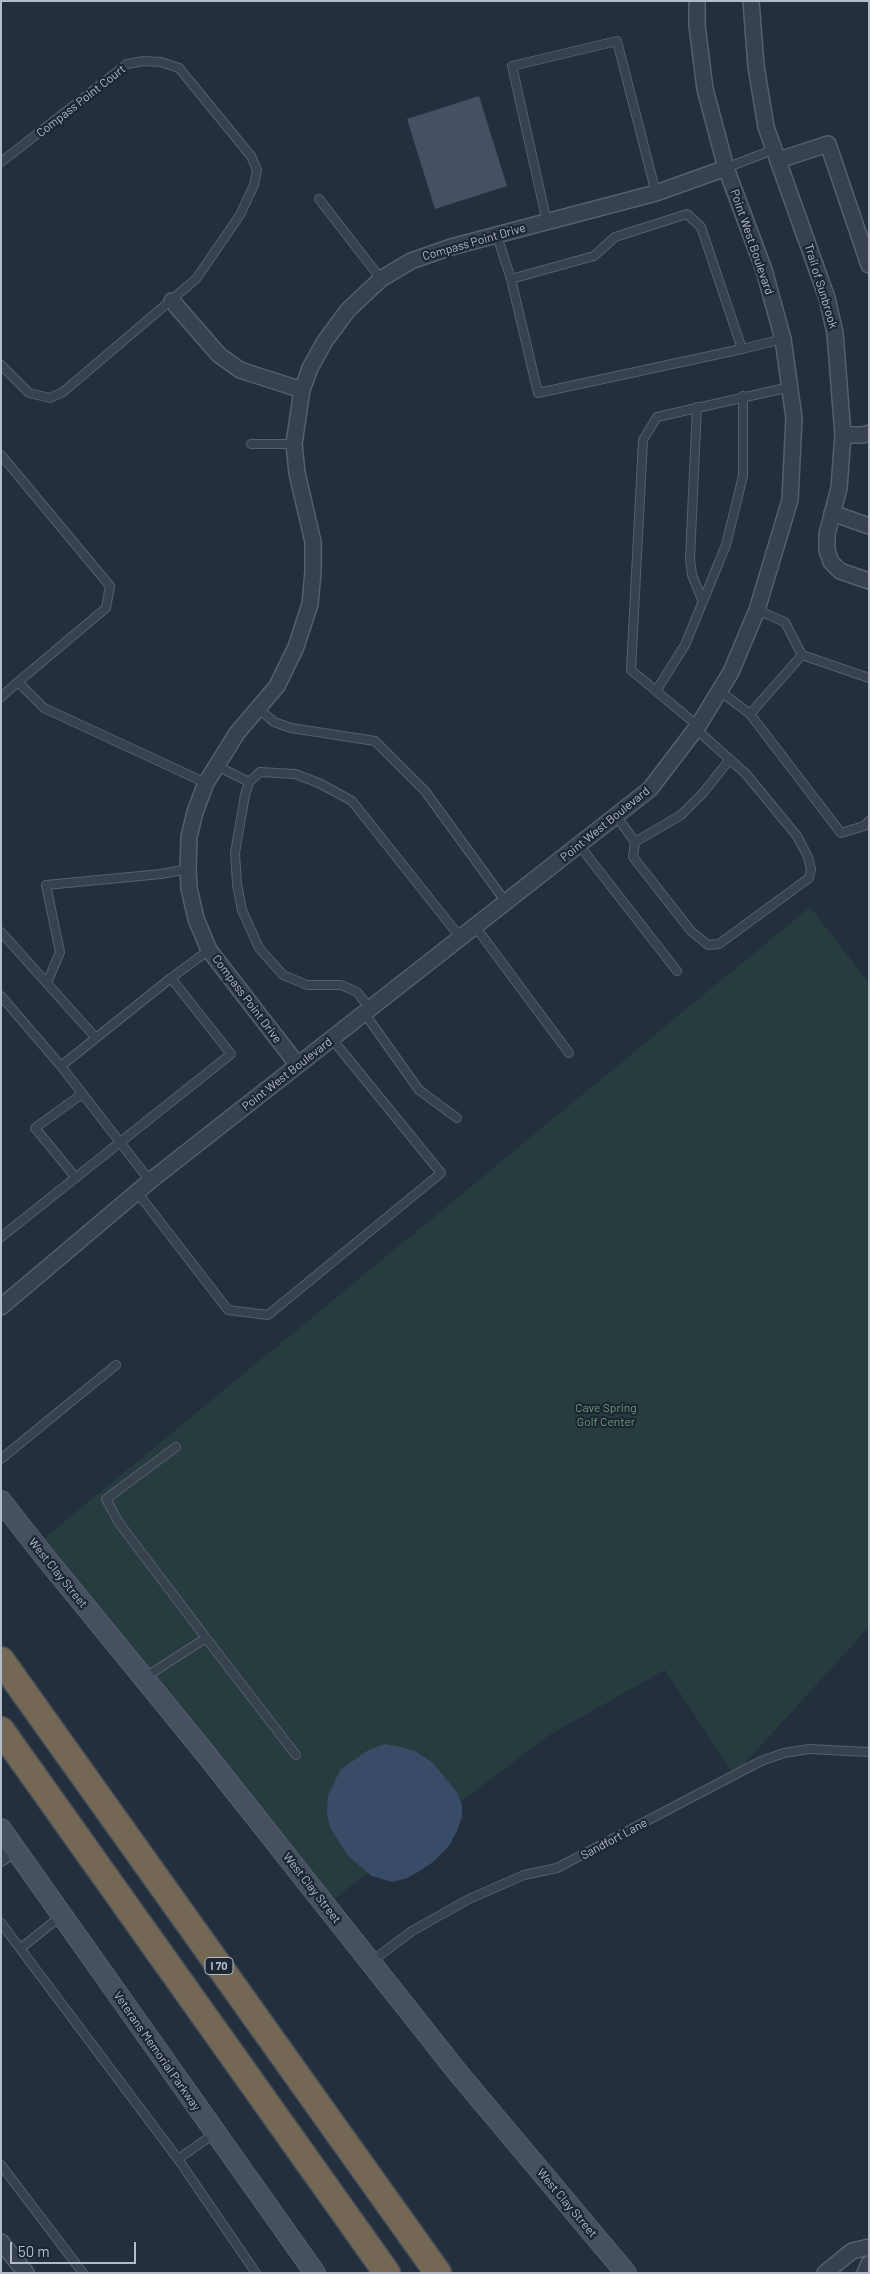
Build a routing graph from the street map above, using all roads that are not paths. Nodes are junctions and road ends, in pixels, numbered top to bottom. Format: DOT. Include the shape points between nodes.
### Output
graph roads {
  1 [pos="697,1"];
  2 [pos="751,1"];
  3 [pos="777,155"];
  4 [pos="1,162"];
  5 [pos="726,168"];
  6 [pos="656,193"];
  7 [pos="319,199"];
  8 [pos="547,222"];
  9 [pos="496,236"];
  10 [pos="869,265"];
  11 [pos="381,279"];
  12 [pos="511,279"];
  13 [pos="172,301"];
  14 [pos="783,339"];
  15 [pos="742,349"];
  16 [pos="1,365"];
  17 [pos="790,387"];
  18 [pos="302,390"];
  19 [pos="743,396"];
  20 [pos="697,407"];
  21 [pos="869,432"];
  22 [pos="843,435"];
  23 [pos="251,444"];
  24 [pos="294,444"];
  25 [pos="1,455"];
  26 [pos="832,513"];
  27 [pos="869,526"];
  28 [pos="869,581"];
  29 [pos="703,602"];
  30 [pos="757,610"];
  31 [pos="802,656"];
  32 [pos="869,678"];
  33 [pos="18,682"];
  34 [pos="656,691"];
  35 [pos="721,692"];
  36 [pos="1,697"];
  37 [pos="259,709"];
  38 [pos="750,714"];
  39 [pos="697,728"];
  40 [pos="730,759"];
  41 [pos="216,765"];
  42 [pos="249,782"];
  43 [pos="206,783"];
  44 [pos="617,817"];
  45 [pos="869,821"];
  46 [pos="635,842"];
  47 [pos="579,846"];
  48 [pos="188,869"];
  49 [pos="505,901"];
  50 [pos="474,925"];
  51 [pos="1,932"];
  52 [pos="460,936"];
  53 [pos="209,950"];
  54 [pos="677,971"];
  55 [pos="170,978"];
  56 [pos="47,983"];
  57 [pos="1,996"];
  58 [pos="367,1012"];
  59 [pos="96,1038"];
  60 [pos="332,1039"];
  61 [pos="569,1053"];
  62 [pos="297,1064"];
  63 [pos="61,1066"];
  64 [pos="82,1094"];
  65 [pos="457,1118"];
  66 [pos="120,1143"];
  67 [pos="76,1178"];
  68 [pos="150,1181"];
  69 [pos="137,1192"];
  70 [pos="1,1237"];
  71 [pos="1,1307"];
  72 [pos="116,1365"];
  73 [pos="176,1447"];
  74 [pos="1,1458"];
  75 [pos="1,1501"];
  76 [pos="206,1638"];
  77 [pos="1,1660"];
  78 [pos="144,1678"];
  79 [pos="1,1730"];
  80 [pos="869,1752"];
  81 [pos="296,1755"];
  82 [pos="1,1829"];
  83 [pos="7,1852"];
  84 [pos="61,1916"];
  85 [pos="1,1923"];
  86 [pos="21,1948"];
  87 [pos="371,1963"];
  88 [pos="215,2133"];
  89 [pos="178,2159"];
  90 [pos="1,2165"];
  91 [pos="1,2242"];
  92 [pos="869,2247"];
  93 [pos="869,2264"];
  94 [pos="26,2273"];
  95 [pos="83,2273"];
  96 [pos="256,2273"];
  97 [pos="314,2273"];
  98 [pos="387,2273"];
  99 [pos="438,2273"];
  100 [pos="626,2273"];
  101 [pos="825,2273"];
  102 [pos="865,2273"];
  1 -- 5 [label="street, Point West Boulevard" via="705,89"];
  2 -- 3 [label="street, Trail of Sunbrook" via="756,66 766,126"];
  3 -- 5 [label="lane"];
  3 -- 10 [label="street" via="828,144"];
  3 -- 22 [label="street, Trail of Sunbrook" via="827,298 835,333"];
  4 -- 13 [label="lane, Compass Point Court" via="128,64 162,62 180,68 251,156 257,170 240,215 218,249 196,279"];
  5 -- 6 [label="street, Compass Point Drive"];
  5 -- 14 [label="street, Point West Boulevard" via="764,270"];
  6 -- 8 [label="street, Compass Point Drive"];
  6 -- 8 [label="lane" via="617,41 512,66"];
  7 -- 11 [label="lane"];
  8 -- 9 [label="street, Compass Point Drive"];
  9 -- 11 [label="street, Compass Point Drive" via="411,261"];
  9 -- 12 [label="lane"];
  11 -- 18 [label="street, Compass Point Drive" via="348,310 325,341"];
  12 -- 15 [label="lane" via="538,394"];
  12 -- 15 [label="lane" via="594,256 616,237 688,214 700,226"];
  13 -- 16 [label="lane, Compass Point Court" via="63,392 50,398 29,393"];
  13 -- 18 [label="street" via="219,355 240,370"];
  14 -- 15 [label="lane"];
  14 -- 17 [label="street, Point West Boulevard"];
  17 -- 19 [label="lane"];
  17 -- 30 [label="street, Point West Boulevard" via="794,418 790,500"];
  18 -- 24 [label="street, Compass Point Drive"];
  19 -- 20 [label="lane"];
  19 -- 29 [label="lane" via="743,476 726,545"];
  20 -- 29 [label="lane" via="690,558 692,575"];
  20 -- 34 [label="lane" via="657,416 643,440 631,670"];
  21 -- 22 [label="street"];
  22 -- 26 [label="street, Trail of Sunbrook" via="839,488"];
  23 -- 24 [label="lane"];
  24 -- 37 [label="street, Compass Point Drive" via="297,473 313,542 310,604 296,646 277,686"];
  25 -- 33 [label="lane" via="110,586 106,608"];
  26 -- 27 [label="street"];
  26 -- 28 [label="street, Trail of Sunbrook" via="827,534 831,562 840,571"];
  29 -- 34 [label="lane" via="685,645"];
  30 -- 31 [label="lane" via="785,622"];
  30 -- 35 [label="street, Point West Boulevard"];
  31 -- 32 [label="lane"];
  31 -- 38 [label="lane"];
  33 -- 36 [label="lane"];
  33 -- 43 [label="lane" via="44,708"];
  34 -- 39 [label="lane"];
  35 -- 38 [label="lane"];
  35 -- 39 [label="street, Point West Boulevard"];
  37 -- 41 [label="street, Compass Point Drive" via="237,733"];
  37 -- 49 [label="lane" via="274,722 291,728 375,741 425,791"];
  38 -- 45 [label="lane" via="841,833 864,826"];
  39 -- 40 [label="lane"];
  39 -- 44 [label="street, Point West Boulevard" via="650,789"];
  40 -- 46 [label="lane" via="681,815"];
  40 -- 46 [label="lane" via="797,836 808,857 809,878 719,944 708,945 692,931 633,857"];
  41 -- 42 [label="lane"];
  41 -- 43 [label="street, Compass Point Drive"];
  42 -- 52 [label="lane" via="260,772 295,774 320,783 352,801"];
  42 -- 58 [label="lane" via="235,853 242,910 259,948 283,975 307,985 341,985 357,992"];
  43 -- 48 [label="street, Compass Point Drive" via="189,838"];
  44 -- 46 [label="lane"];
  44 -- 47 [label="street, Point West Boulevard"];
  47 -- 49 [label="street, Point West Boulevard"];
  47 -- 54 [label="lane"];
  48 -- 53 [label="street, Compass Point Drive" via="196,919"];
  48 -- 56 [label="lane" via="46,885 60,952"];
  49 -- 50 [label="street, Point West Boulevard"];
  50 -- 52 [label="street, Point West Boulevard"];
  50 -- 61 [label="lane"];
  51 -- 56 [label="lane"];
  52 -- 58 [label="street, Point West Boulevard"];
  53 -- 55 [label="lane"];
  53 -- 62 [label="street, Compass Point Drive"];
  55 -- 59 [label="lane"];
  55 -- 66 [label="lane" via="231,1054"];
  56 -- 59 [label="lane"];
  57 -- 63 [label="lane"];
  58 -- 60 [label="street, Point West Boulevard"];
  58 -- 65 [label="lane" via="419,1090"];
  59 -- 63 [label="lane"];
  60 -- 62 [label="street, Point West Boulevard"];
  60 -- 69 [label="lane" via="441,1173 268,1315 228,1310"];
  62 -- 68 [label="street, Point West Boulevard"];
  63 -- 64 [label="lane"];
  64 -- 66 [label="lane"];
  64 -- 67 [label="lane" via="35,1128"];
  66 -- 67 [label="lane"];
  66 -- 68 [label="lane"];
  67 -- 70 [label="lane"];
  68 -- 69 [label="street, Point West Boulevard"];
  69 -- 71 [label="street, Point West Boulevard"];
  72 -- 74 [label="lane"];
  73 -- 76 [label="lane" via="106,1499 119,1523"];
  75 -- 78 [label="street, West Clay Street"];
  76 -- 78 [label="lane"];
  76 -- 81 [label="lane"];
  77 -- 99 [label="highway, I 70"];
  78 -- 87 [label="street, West Clay Street"];
  79 -- 98 [label="highway"];
  80 -- 87 [label="lane, Sandfort Lane" via="809,1749 761,1761 557,1868 524,1875 469,1899 412,1931"];
  82 -- 83 [label="street, Veterans Memorial Parkway"];
  83 -- 84 [label="street, Veterans Memorial Parkway"];
  84 -- 86 [label="lane"];
  84 -- 88 [label="street, Veterans Memorial Parkway"];
  85 -- 86 [label="lane"];
  86 -- 89 [label="lane"];
  87 -- 100 [label="street, West Clay Street" via="459,2074"];
  88 -- 89 [label="lane"];
  88 -- 97 [label="street, Veterans Memorial Parkway"];
  89 -- 96 [label="lane"];
  90 -- 95 [label="lane"];
  91 -- 94 [label="street"];
  92 -- 101 [label="street" via="852,2250"];
  93 -- 102 [label="street"];
}
